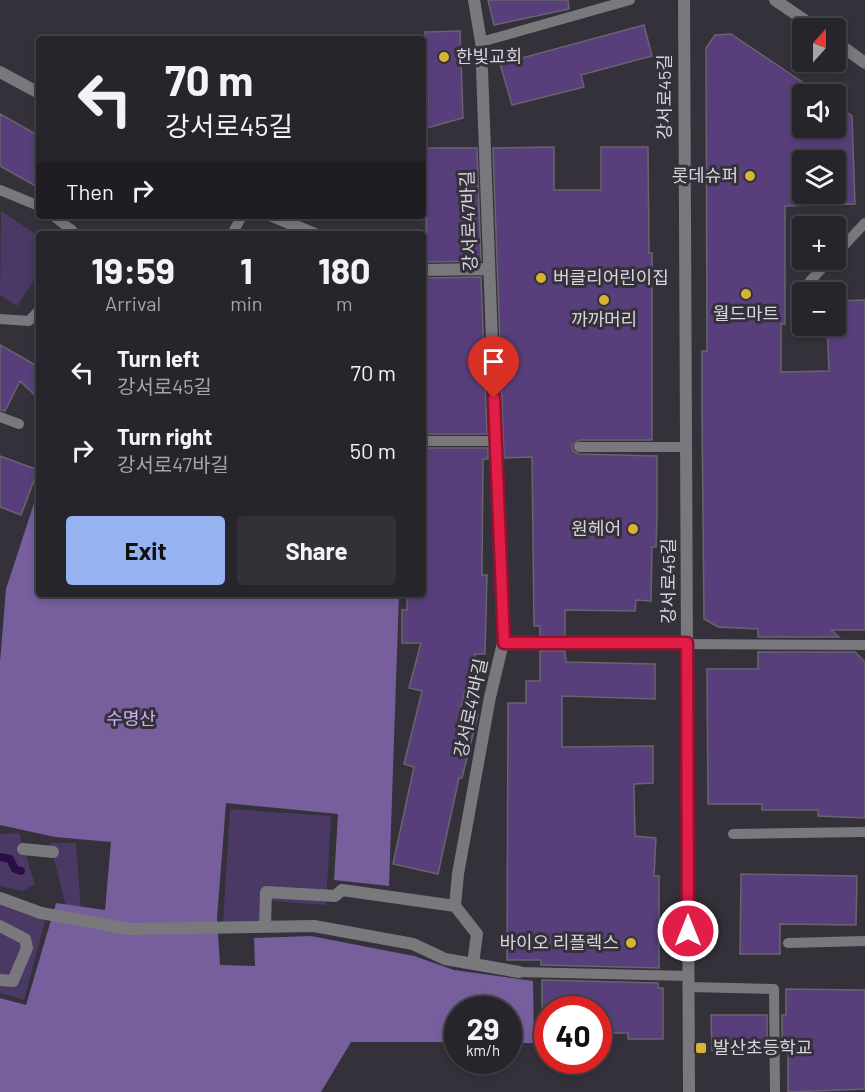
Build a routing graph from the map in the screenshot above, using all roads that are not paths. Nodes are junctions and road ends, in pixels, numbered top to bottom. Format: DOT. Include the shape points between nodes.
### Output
graph roads {
  1 [pos="474,0"];
  2 [pos="630,0"];
  3 [pos="684,0"];
  4 [pos="775,0"];
  5 [pos="801,18"];
  6 [pos="481,42"];
  7 [pos="846,49"];
  8 [pos="865,63"];
  9 [pos="0,72"];
  10 [pos="36,91"];
  11 [pos="0,190"];
  12 [pos="36,205"];
  13 [pos="57,219"];
  14 [pos="279,219"];
  15 [pos="865,223"];
  16 [pos="72,231"];
  17 [pos="308,231"];
  18 [pos="846,243"];
  19 [pos="489,269"];
  20 [pos="426,270"];
  21 [pos="820,270"];
  22 [pos="810,281"];
  23 [pos="36,313"];
  24 [pos="0,319"];
  25 [pos="0,417"];
  26 [pos="19,424"];
  27 [pos="426,441"];
  28 [pos="496,441"];
  29 [pos="579,447"];
  30 [pos="686,447"];
  31 [pos="504,643"];
  32 [pos="687,643"];
  33 [pos="865,645"];
  34 [pos="865,832"];
  35 [pos="733,834"];
  36 [pos="23,849"];
  37 [pos="53,852"];
  38 [pos="0,898"];
  39 [pos="454,906"];
  40 [pos="0,926"];
  41 [pos="265,926"];
  42 [pos="865,941"];
  43 [pos="788,943"];
  44 [pos="473,964"];
  45 [pos="519,972"];
  46 [pos="0,980"];
  47 [pos="689,982"];
  48 [pos="689,1092"];
  49 [pos="775,1092"];
  1 -- 6 [label="street, 강서로47바길"];
  2 -- 6 [label="lane"];
  3 -- 30 [label="street, 강서로45길"];
  4 -- 5 [label="street"];
  6 -- 19 [label="street, 강서로47바길"];
  7 -- 8 [label="street"];
  9 -- 10 [label="street"];
  11 -- 12 [label="lane"];
  13 -- 16 [label="lane"];
  14 -- 17 [label="street"];
  15 -- 18 [label="lane"];
  19 -- 20 [label="street"];
  19 -- 28 [label="street, 강서로47바길"];
  21 -- 22 [label="lane"];
  23 -- 24 [label="lane" via="29,321"];
  25 -- 26 [label="lane"];
  27 -- 28 [label="lane"];
  28 -- 31 [label="street, 강서로47바길"];
  29 -- 30 [label="lane"];
  30 -- 32 [label="street, 강서로45길"];
  31 -- 32 [label="lane, 강서로45길"];
  31 -- 39 [label="street, 강서로47바길" via="490,698"];
  32 -- 33 [label="lane, 강서로45길"];
  32 -- 47 [label="street, 강서로45길"];
  34 -- 35 [label="lane"];
  36 -- 37 [label="street"];
  38 -- 41 [label="street" via="41,913 129,929"];
  39 -- 41 [label="street" via="342,890 335,896 266,892"];
  39 -- 44 [label="street" via="477,934"];
  40 -- 46 [label="street" via="25,939 27,948 13,981"];
  41 -- 44 [label="street" via="325,928 413,944 445,959"];
  42 -- 43 [label="lane"];
  44 -- 45 [label="street"];
  45 -- 47 [label="lane"];
  47 -- 48 [label="street, 강서로45길"];
  47 -- 49 [label="lane" via="774,989"];
}
